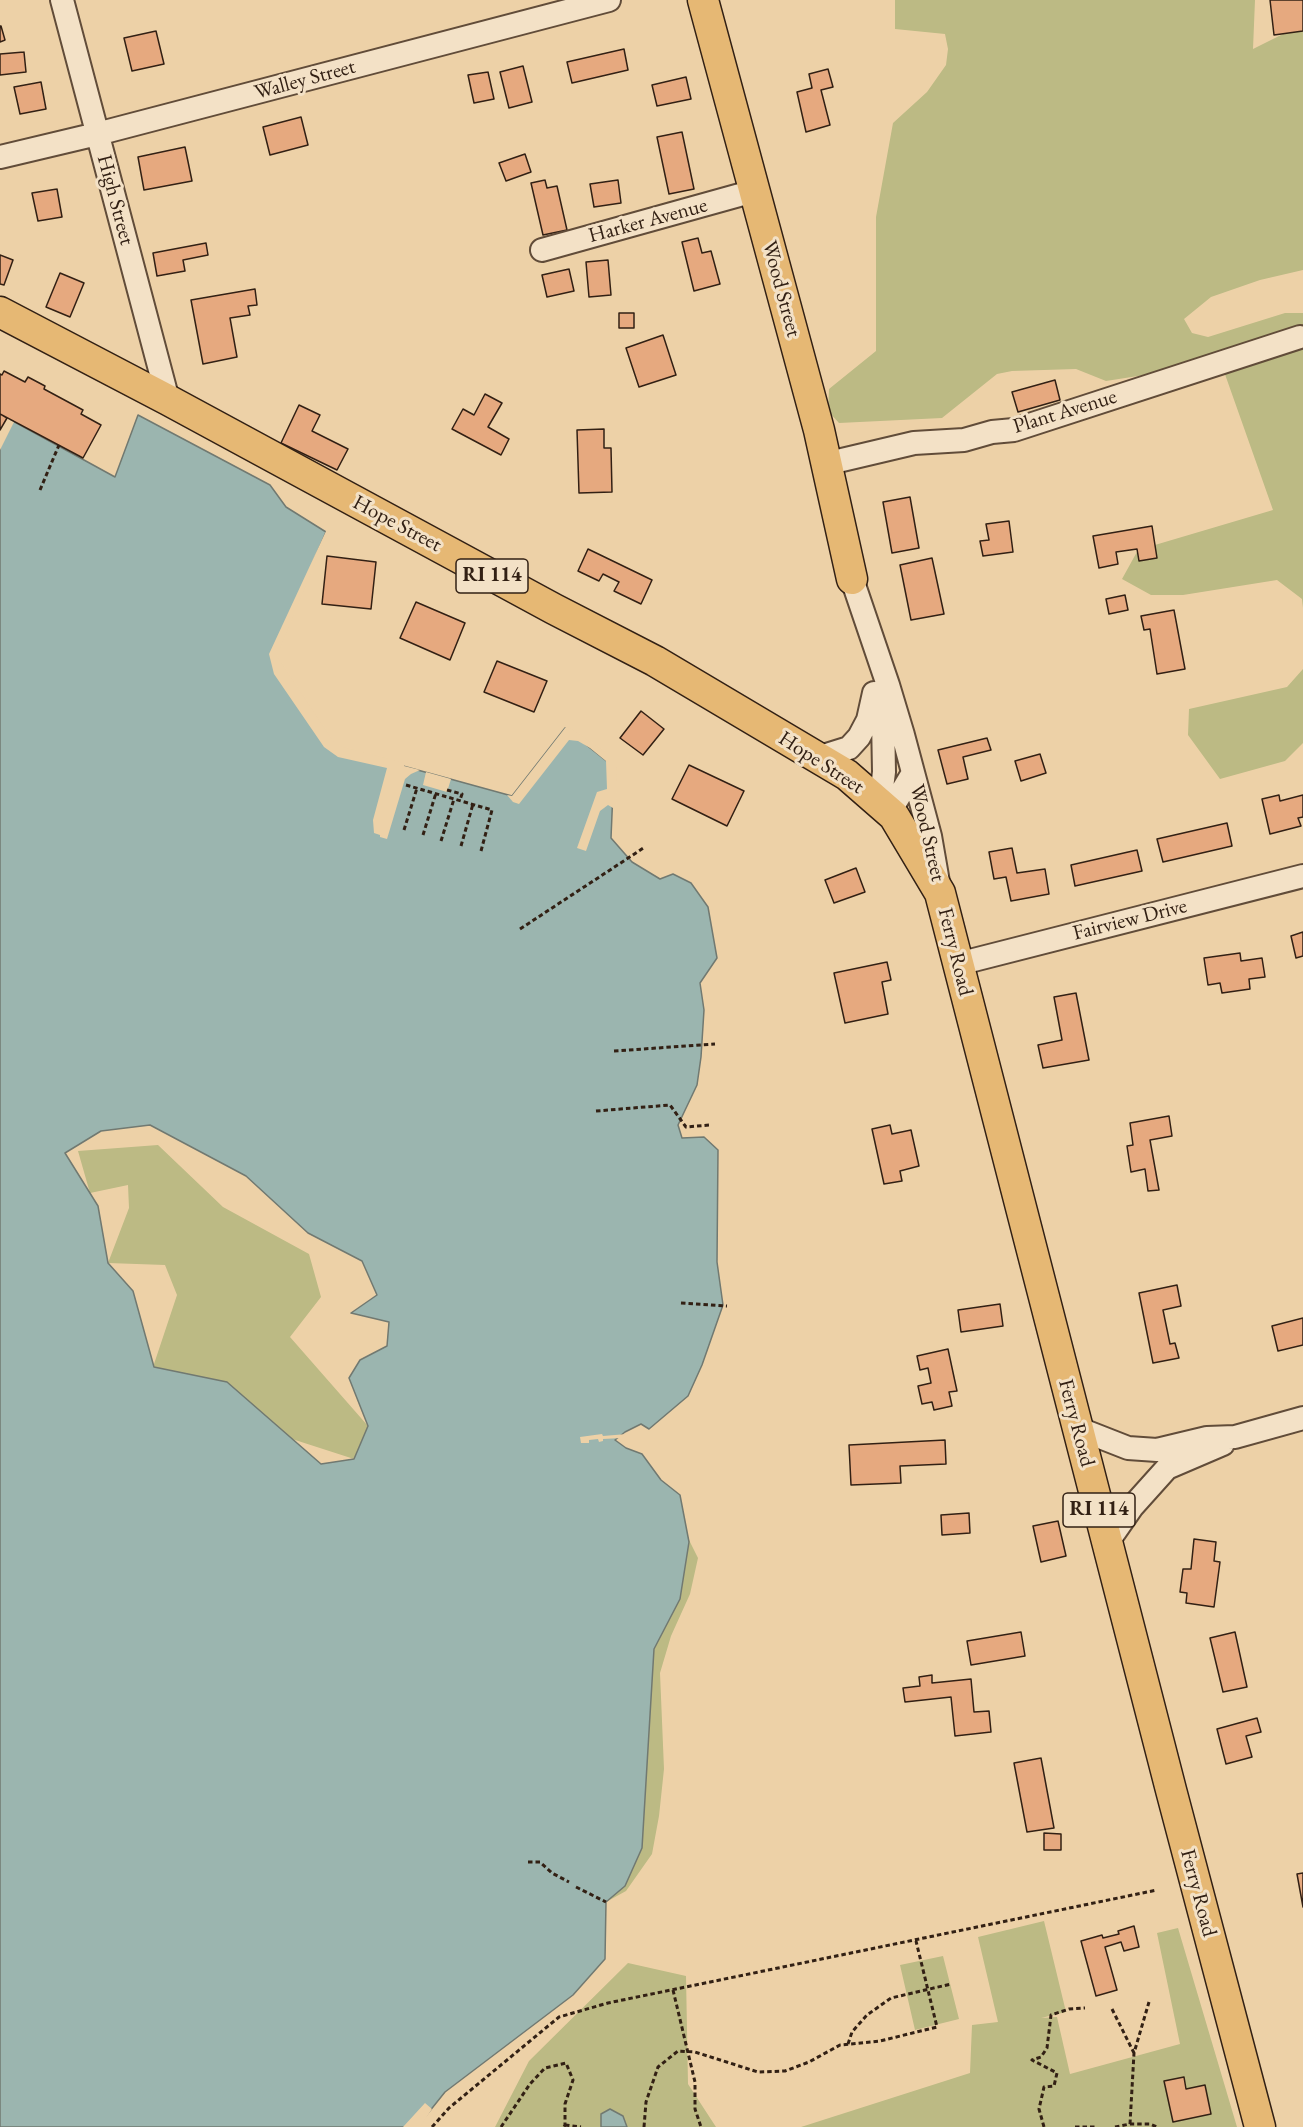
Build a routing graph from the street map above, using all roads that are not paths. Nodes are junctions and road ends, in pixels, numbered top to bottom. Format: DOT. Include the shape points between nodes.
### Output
graph roads {
  1 [pos="62,0"];
  2 [pos="609,0"];
  3 [pos="703,0"];
  4 [pos="97,134"];
  5 [pos="0,157"];
  6 [pos="754,191"];
  7 [pos="542,250"];
  8 [pos="0,312"];
  9 [pos="1300,337"];
  10 [pos="168,400"];
  11 [pos="825,464"];
  12 [pos="852,579"];
  13 [pos="876,686"];
  14 [pos="817,758"];
  15 [pos="913,773"];
  16 [pos="884,809"];
  17 [pos="1303,876"];
  18 [pos="940,892"];
  19 [pos="958,964"];
  20 [pos="1303,1418"];
  21 [pos="1077,1428"];
  22 [pos="1235,1437"];
  23 [pos="1107,1543"];
  24 [pos="1260,2127"];
  1 -- 4 [label="street, High Street"];
  2 -- 4 [label="street, Walley Street"];
  3 -- 6 [label="main road, Wood Street"];
  4 -- 5 [label="street, Walley Street"];
  4 -- 10 [label="street, High Street"];
  6 -- 7 [label="street, Harker Avenue"];
  6 -- 11 [label="main road, Wood Street"];
  8 -- 10 [label="main road, Hope Street / RI 114"];
  9 -- 11 [label="street, Plant Avenue" via="1014,430 964,440 914,443"];
  10 -- 14 [label="main road, Hope Street / RI 114" via="654,662"];
  11 -- 12 [label="main road, Wood Street"];
  12 -- 13 [label="street, Wood Street"];
  12 -- 15 [label="street, Wood Street"];
  13 -- 14 [label="street, Wood Street" via="868,720 859,736 849,748"];
  13 -- 16 [label="street, Wood Street" via="883,718"];
  14 -- 16 [label="main road, Hope Street / RI 114" via="847,775"];
  15 -- 16 [label="street, Wood Street"];
  15 -- 18 [label="street, Wood Street"];
  16 -- 18 [label="main road, Hope Street / RI 114" via="894,816"];
  17 -- 19 [label="street, Fairview Drive"];
  18 -- 19 [label="main road, Ferry Road / RI 114"];
  19 -- 21 [label="main road, Ferry Road / RI 114"];
  20 -- 22 [label="street"];
  21 -- 22 [label="street" via="1128,1448 1157,1450 1207,1438"];
  21 -- 23 [label="main road, Ferry Road / RI 114"];
  22 -- 23 [label="street" via="1216,1449 1167,1468"];
  23 -- 24 [label="main road, Ferry Road / RI 114"];
}
